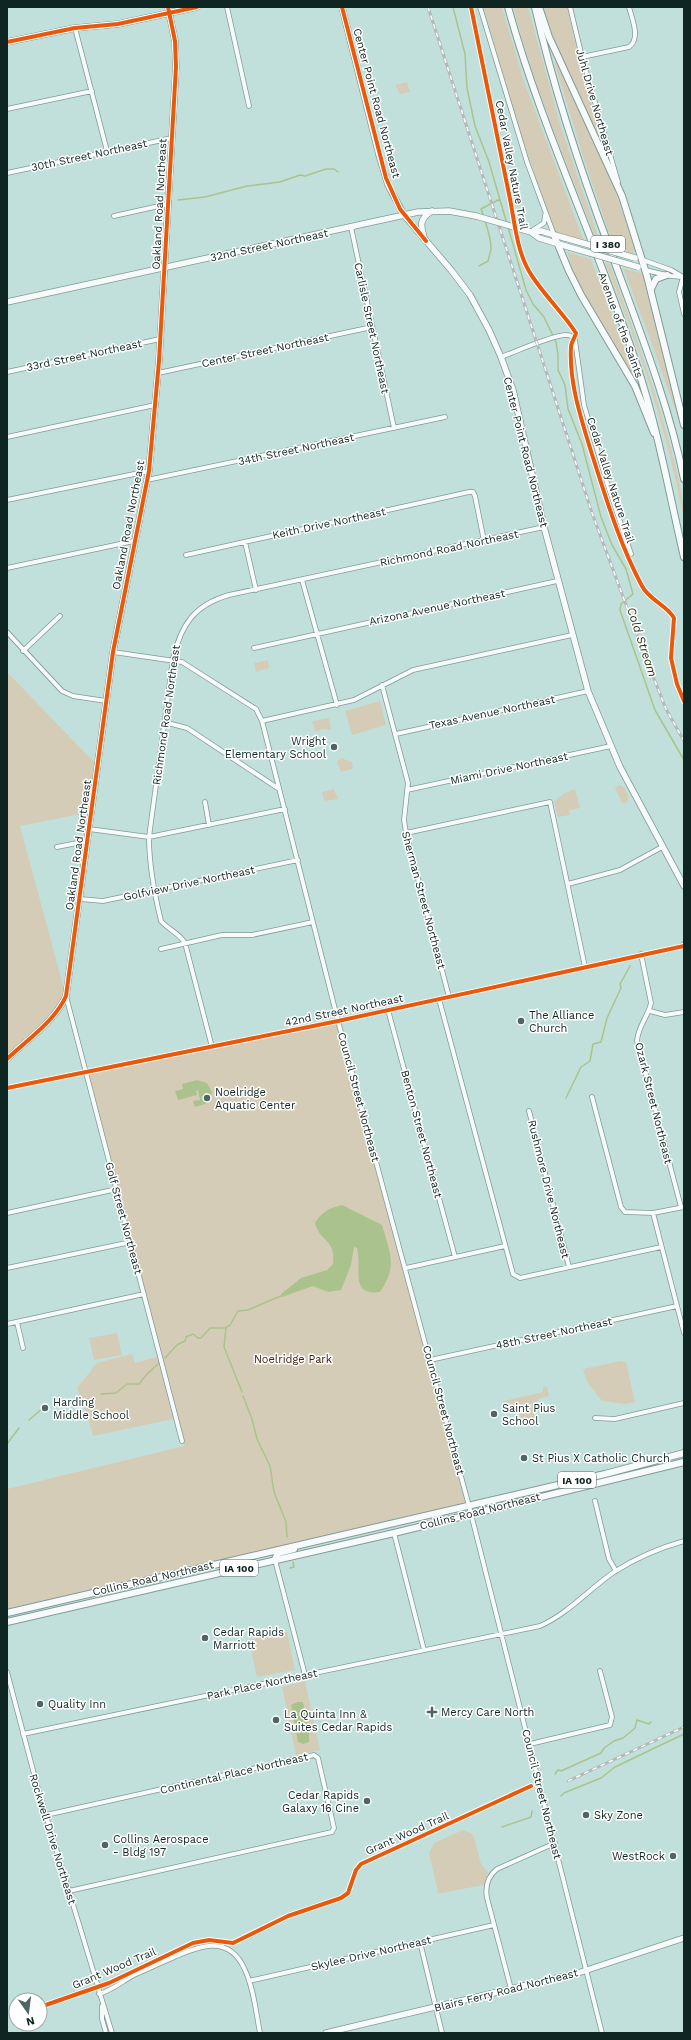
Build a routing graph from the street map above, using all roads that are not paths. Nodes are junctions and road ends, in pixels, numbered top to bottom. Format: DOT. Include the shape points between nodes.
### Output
graph roads {
  1 [pos="196,7"];
  2 [pos="227,7"];
  3 [pos="342,7"];
  4 [pos="480,7"];
  5 [pos="508,7"];
  6 [pos="535,7"];
  7 [pos="539,7"];
  8 [pos="570,7"];
  9 [pos="629,7"];
  10 [pos="168,10"];
  11 [pos="75,28"];
  12 [pos="7,42"];
  13 [pos="582,57"];
  14 [pos="92,91"];
  15 [pos="249,106"];
  16 [pos="7,108"];
  17 [pos="172,138"];
  18 [pos="107,151"];
  19 [pos="7,173"];
  20 [pos="622,196"];
  21 [pos="168,204"];
  22 [pos="544,209"];
  23 [pos="434,210"];
  24 [pos="404,215"];
  25 [pos="114,216"];
  26 [pos="350,228"];
  27 [pos="531,232"];
  28 [pos="554,235"];
  29 [pos="426,241"];
  30 [pos="558,244"];
  31 [pos="643,260"];
  32 [pos="165,268"];
  33 [pos="645,270"];
  34 [pos="667,275"];
  35 [pos="683,277"];
  36 [pos="651,292"];
  37 [pos="7,302"];
  38 [pos="684,314"];
  39 [pos="372,327"];
  40 [pos="160,339"];
  41 [pos="501,357"];
  42 [pos="7,372"];
  43 [pos="158,373"];
  44 [pos="155,405"];
  45 [pos="446,417"];
  46 [pos="684,426"];
  47 [pos="394,428"];
  48 [pos="7,437"];
  49 [pos="663,457"];
  50 [pos="148,471"];
  51 [pos="684,479"];
  52 [pos="147,480"];
  53 [pos="7,500"];
  54 [pos="544,527"];
  55 [pos="134,541"];
  56 [pos="484,541"];
  57 [pos="245,542"];
  58 [pos="186,554"];
  59 [pos="631,554"];
  60 [pos="684,557"];
  61 [pos="7,568"];
  62 [pos="302,580"];
  63 [pos="558,580"];
  64 [pos="256,590"];
  65 [pos="60,616"];
  66 [pos="7,632"];
  67 [pos="317,633"];
  68 [pos="572,635"];
  69 [pos="254,648"];
  70 [pos="23,651"];
  71 [pos="113,652"];
  72 [pos="172,659"];
  73 [pos="382,685"];
  74 [pos="588,691"];
  75 [pos="106,701"];
  76 [pos="337,705"];
  77 [pos="262,721"];
  78 [pos="164,722"];
  79 [pos="396,734"];
  80 [pos="611,746"];
  81 [pos="279,789"];
  82 [pos="408,790"];
  83 [pos="205,802"];
  84 [pos="285,809"];
  85 [pos="209,824"];
  86 [pos="89,829"];
  87 [pos="406,833"];
  88 [pos="149,837"];
  89 [pos="87,841"];
  90 [pos="57,847"];
  91 [pos="662,847"];
  92 [pos="298,860"];
  93 [pos="568,884"];
  94 [pos="684,886"];
  95 [pos="154,890"];
  96 [pos="80,899"];
  97 [pos="313,922"];
  98 [pos="185,943"];
  99 [pos="684,945"];
  100 [pos="161,950"];
  101 [pos="641,954"];
  102 [pos="585,967"];
  103 [pos="66,996"];
  104 [pos="449,996"];
  105 [pos="439,999"];
  106 [pos="388,1010"];
  107 [pos="650,1011"];
  108 [pos="684,1012"];
  109 [pos="338,1021"];
  110 [pos="212,1047"];
  111 [pos="7,1059"];
  112 [pos="86,1072"];
  113 [pos="7,1088"];
  114 [pos="592,1097"];
  115 [pos="529,1111"];
  116 [pos="117,1189"];
  117 [pos="683,1207"];
  118 [pos="7,1213"];
  119 [pos="653,1213"];
  120 [pos="131,1242"];
  121 [pos="505,1246"];
  122 [pos="661,1247"];
  123 [pos="455,1257"];
  124 [pos="570,1267"];
  125 [pos="7,1268"];
  126 [pos="406,1268"];
  127 [pos="144,1294"];
  128 [pos="677,1306"];
  129 [pos="17,1322"];
  130 [pos="7,1324"];
  131 [pos="684,1333"];
  132 [pos="23,1348"];
  133 [pos="430,1360"];
  134 [pos="684,1403"];
  135 [pos="595,1418"];
  136 [pos="182,1442"];
  137 [pos="684,1453"];
  138 [pos="684,1462"];
  139 [pos="594,1501"];
  140 [pos="469,1506"];
  141 [pos="471,1513"];
  142 [pos="394,1532"];
  143 [pos="345,1533"];
  144 [pos="684,1541"];
  145 [pos="275,1559"];
  146 [pos="616,1571"];
  147 [pos="7,1613"];
  148 [pos="7,1622"];
  149 [pos="502,1635"];
  150 [pos="424,1650"];
  151 [pos="600,1671"];
  152 [pos="7,1672"];
  153 [pos="305,1675"];
  154 [pos="23,1734"];
  155 [pos="530,1744"];
  156 [pos="46,1815"];
  157 [pos="555,1843"];
  158 [pos="69,1891"];
  159 [pos="494,1925"];
  160 [pos="684,1938"];
  161 [pos="420,1942"];
  162 [pos="587,1970"];
  163 [pos="249,1981"];
  164 [pos="510,1989"];
  165 [pos="99,1994"];
  166 [pos="102,2006"];
  167 [pos="436,2007"];
  168 [pos="106,2033"];
  169 [pos="112,2033"];
  170 [pos="260,2033"];
  171 [pos="326,2033"];
  172 [pos="442,2033"];
  173 [pos="602,2033"];
  1 -- 10 [label="main road"];
  2 -- 15 [label="street"];
  3 -- 24 [label="main road, Center Point Road Northeast" via="382,166"];
  4 -- 22 [label="street" via="507,102"];
  5 -- 49 [label="highway, Avenue of the Saints / I 380" via="532,86 637,364"];
  6 -- 51 [label="highway, Avenue of the Saints / I 380" via="568,130 658,379"];
  7 -- 20 [label="highway" via="549,37"];
  8 -- 13 [label="street, Juhl Drive Northeast"];
  9 -- 13 [label="street" via="636,37 633,44"];
  10 -- 11 [label="main road" via="118,24"];
  10 -- 17 [label="main road, Oakland Road Northeast" via="176,52"];
  11 -- 12 [label="main road"];
  11 -- 14 [label="street"];
  13 -- 20 [label="street, Juhl Drive Northeast"];
  14 -- 16 [label="street"];
  14 -- 18 [label="street"];
  17 -- 18 [label="street, 30th Street Northeast"];
  17 -- 21 [label="main road, Oakland Road Northeast"];
  18 -- 19 [label="street, 30th Street Northeast"];
  20 -- 31 [label="highway"];
  21 -- 25 [label="street"];
  21 -- 32 [label="main road, Oakland Road Northeast"];
  22 -- 27 [label="street" via="544,223"];
  22 -- 28 [label="street"];
  23 -- 24 [label="main road, 32nd Street Northeast"];
  23 -- 27 [label="main road, 32nd Street Northeast, bridge" via="476,216"];
  23 -- 29 [label="main road" via="421,222"];
  24 -- 26 [label="main road, 32nd Street Northeast"];
  24 -- 29 [label="main road, Center Point Road Northeast"];
  26 -- 32 [label="main road, 32nd Street Northeast"];
  26 -- 39 [label="street, Carlisle Street Northeast"];
  27 -- 28 [label="main road, 32nd Street Northeast"];
  27 -- 30 [label="main road, 32nd Street Northeast" via="539,238"];
  28 -- 30 [label="highway"];
  28 -- 31 [label="main road, 32nd Street Northeast, bridge"];
  29 -- 41 [label="main road, Center Point Road Northeast" via="470,295"];
  30 -- 33 [label="main road, 32nd Street Northeast, bridge"];
  30 -- 49 [label="highway" via="581,295 635,386"];
  31 -- 33 [label="highway"];
  31 -- 35 [label="street, 32nd Street Northeast"];
  32 -- 37 [label="main road, 32nd Street Northeast"];
  32 -- 40 [label="main road, Oakland Road Northeast"];
  33 -- 34 [label="street, 32nd Street Northeast"];
  33 -- 36 [label="highway"];
  34 -- 35 [label="street, 32nd Street Northeast"];
  34 -- 36 [label="highway" via="654,281"];
  35 -- 38 [label="street" via="679,292"];
  36 -- 46 [label="highway"];
  39 -- 43 [label="street, Center Street Northeast"];
  39 -- 47 [label="street, Carlisle Street Northeast"];
  40 -- 42 [label="street, 33rd Street Northeast"];
  40 -- 43 [label="main road, Oakland Road Northeast"];
  41 -- 54 [label="main road, Center Point Road Northeast" via="517,407"];
  41 -- 59 [label="street" via="563,336 572,337 576,342 584,405"];
  43 -- 44 [label="main road, Oakland Road Northeast"];
  44 -- 48 [label="street"];
  44 -- 50 [label="main road, Oakland Road Northeast"];
  45 -- 47 [label="street, 34th Street Northeast"];
  47 -- 52 [label="street, 34th Street Northeast"];
  49 -- 60 [label="highway, Avenue of the Saints / I 380"];
  50 -- 52 [label="main road, Oakland Road Northeast"];
  50 -- 53 [label="street"];
  52 -- 55 [label="main road, Oakland Road Northeast"];
  54 -- 56 [label="street, Richmond Road Northeast"];
  54 -- 63 [label="main road, Center Point Road Northeast"];
  55 -- 61 [label="street"];
  55 -- 71 [label="main road, Oakland Road Northeast"];
  56 -- 57 [label="street, Keith Drive Northeast" via="473,492"];
  56 -- 62 [label="street, Richmond Road Northeast"];
  57 -- 58 [label="street, Keith Drive Northeast"];
  57 -- 64 [label="street"];
  62 -- 64 [label="street, Richmond Road Northeast"];
  62 -- 67 [label="street"];
  63 -- 67 [label="street, Arizona Avenue Northeast"];
  63 -- 68 [label="main road, Center Point Road Northeast"];
  64 -- 72 [label="street, Richmond Road Northeast" via="223,596 203,606 183,627"];
  65 -- 70 [label="street"];
  66 -- 70 [label="street"];
  67 -- 69 [label="street, Arizona Avenue Northeast"];
  67 -- 76 [label="street"];
  68 -- 73 [label="street" via="413,670"];
  68 -- 74 [label="main road, Center Point Road Northeast"];
  70 -- 75 [label="street" via="62,691 73,696"];
  71 -- 72 [label="street"];
  71 -- 75 [label="main road, Oakland Road Northeast"];
  72 -- 77 [label="street" via="192,667 256,709"];
  72 -- 78 [label="street, Richmond Road Northeast"];
  73 -- 76 [label="street" via="354,700"];
  73 -- 79 [label="street, Sherman Street Northeast"];
  74 -- 79 [label="street, Texas Avenue Northeast"];
  74 -- 80 [label="main road, Center Point Road Northeast"];
  75 -- 86 [label="main road, Oakland Road Northeast"];
  76 -- 77 [label="street"];
  77 -- 81 [label="street, Council Street Northeast"];
  78 -- 81 [label="street" via="186,728"];
  78 -- 88 [label="street, Richmond Road Northeast"];
  79 -- 82 [label="street, Sherman Street Northeast"];
  80 -- 82 [label="street, Miami Drive Northeast"];
  80 -- 91 [label="main road, Center Point Road Northeast"];
  81 -- 84 [label="street, Council Street Northeast"];
  82 -- 87 [label="street, Sherman Street Northeast" via="404,820"];
  83 -- 85 [label="street"];
  84 -- 85 [label="street"];
  84 -- 92 [label="street, Council Street Northeast"];
  85 -- 88 [label="street"];
  86 -- 88 [label="street"];
  86 -- 89 [label="main road, Oakland Road Northeast"];
  87 -- 93 [label="street" via="550,802"];
  87 -- 104 [label="street, Sherman Street Northeast"];
  88 -- 95 [label="street, Richmond Road Northeast" via="150,870"];
  89 -- 90 [label="street"];
  89 -- 96 [label="main road, Oakland Road Northeast"];
  91 -- 93 [label="street" via="615,873"];
  91 -- 94 [label="main road, Center Point Road Northeast"];
  92 -- 95 [label="street, Golfview Drive Northeast"];
  92 -- 97 [label="street, Council Street Northeast"];
  93 -- 102 [label="street"];
  95 -- 96 [label="street, Golfview Drive Northeast" via="103,901"];
  95 -- 98 [label="street, Richmond Road Northeast" via="161,921 180,935"];
  96 -- 103 [label="main road, Oakland Road Northeast"];
  97 -- 98 [label="street" via="252,935 222,935"];
  97 -- 109 [label="street, Council Street Northeast"];
  98 -- 100 [label="street"];
  98 -- 110 [label="street"];
  99 -- 101 [label="street, 42nd Street Northeast"];
  101 -- 102 [label="street, 42nd Street Northeast"];
  101 -- 107 [label="street, Ozark Street Northeast" via="651,994"];
  102 -- 104 [label="street, 42nd Street Northeast"];
  103 -- 111 [label="main road" via="62,1006 51,1018"];
  103 -- 112 [label="street, Golf Street Northeast"];
  104 -- 105 [label="street, 42nd Street Northeast"];
  105 -- 106 [label="street, 42nd Street Northeast"];
  105 -- 121 [label="street"];
  106 -- 109 [label="street, 42nd Street Northeast"];
  106 -- 123 [label="street, Benton Street Northeast"];
  107 -- 108 [label="street" via="665,1015"];
  107 -- 117 [label="street, Ozark Street Northeast" via="639,1030 637,1041"];
  109 -- 110 [label="street, 42nd Street Northeast"];
  109 -- 126 [label="street, Council Street Northeast"];
  110 -- 112 [label="street, 42nd Street Northeast"];
  112 -- 113 [label="street, 42nd Street Northeast"];
  112 -- 116 [label="street, Golf Street Northeast"];
  114 -- 119 [label="street" via="622,1207 625,1212"];
  115 -- 124 [label="street, Rushmore Drive Northeast"];
  116 -- 118 [label="street"];
  116 -- 120 [label="street, Golf Street Northeast"];
  117 -- 119 [label="street"];
  119 -- 122 [label="street"];
  120 -- 125 [label="street"];
  120 -- 127 [label="street, Golf Street Northeast"];
  121 -- 123 [label="street"];
  121 -- 124 [label="street" via="513,1274 520,1278"];
  122 -- 124 [label="street"];
  122 -- 128 [label="street"];
  123 -- 126 [label="street"];
  126 -- 133 [label="street, Council Street Northeast"];
  127 -- 129 [label="street"];
  127 -- 136 [label="street, Golf Street Northeast"];
  128 -- 131 [label="street"];
  128 -- 133 [label="street, 48th Street Northeast"];
  129 -- 130 [label="street"];
  129 -- 132 [label="street"];
  133 -- 140 [label="street, Council Street Northeast"];
  134 -- 135 [label="street" via="615,1419"];
  137 -- 140 [label="highway, Collins Road Northeast / IA 100"];
  138 -- 141 [label="highway, Collins Road Northeast / IA 100"];
  139 -- 146 [label="street" via="609,1559"];
  140 -- 141 [label="street, Council Street Northeast"];
  140 -- 143 [label="highway, Collins Road Northeast / IA 100"];
  141 -- 142 [label="highway, Collins Road Northeast / IA 100"];
  141 -- 149 [label="street, Council Street Northeast"];
  142 -- 145 [label="highway, Collins Road Northeast / IA 100"];
  142 -- 150 [label="street"];
  143 -- 145 [label="highway, Collins Road Northeast" via="331,1540 278,1553"];
  143 -- 147 [label="highway, Collins Road Northeast / IA 100"];
  144 -- 146 [label="street, Park Place Northeast" via="650,1553"];
  145 -- 148 [label="highway, Collins Road Northeast / IA 100"];
  145 -- 153 [label="street"];
  146 -- 149 [label="street, Park Place Northeast" via="555,1619 540,1626"];
  149 -- 150 [label="street, Park Place Northeast"];
  149 -- 155 [label="street, Council Street Northeast"];
  150 -- 153 [label="street, Park Place Northeast"];
  151 -- 155 [label="street" via="612,1717 610,1724"];
  152 -- 154 [label="street, Rockwell Drive Northeast"];
  153 -- 154 [label="street, Park Place Northeast"];
  154 -- 156 [label="street, Rockwell Drive Northeast"];
  155 -- 157 [label="street, Council Street Northeast"];
  156 -- 158 [label="street, Rockwell Drive Northeast"];
  156 -- 158 [label="street, Continental Place Northeast" via="314,1755 318,1758 334,1828 332,1832"];
  157 -- 159 [label="street" via="493,1872 486,1890"];
  157 -- 162 [label="street, Council Street Northeast"];
  158 -- 165 [label="street, Rockwell Drive Northeast"];
  159 -- 161 [label="street, Skylee Drive Northeast"];
  159 -- 164 [label="street"];
  160 -- 162 [label="main road, Blairs Ferry Road Northeast"];
  161 -- 163 [label="street, Skylee Drive Northeast"];
  161 -- 167 [label="street"];
  162 -- 164 [label="main road, Blairs Ferry Road Northeast"];
  162 -- 173 [label="street, Council Street Northeast"];
  163 -- 165 [label="street" via="242,1963 228,1950 210,1945 200,1946 134,1975 111,1990"];
  163 -- 170 [label="street"];
  164 -- 167 [label="main road, Blairs Ferry Road Northeast"];
  165 -- 166 [label="street, Rockwell Drive Northeast"];
  166 -- 168 [label="street, Rockwell Drive Northeast"];
  166 -- 169 [label="street, Rockwell Drive Northeast"];
  167 -- 171 [label="main road, Blairs Ferry Road Northeast"];
  167 -- 172 [label="street"];
}
